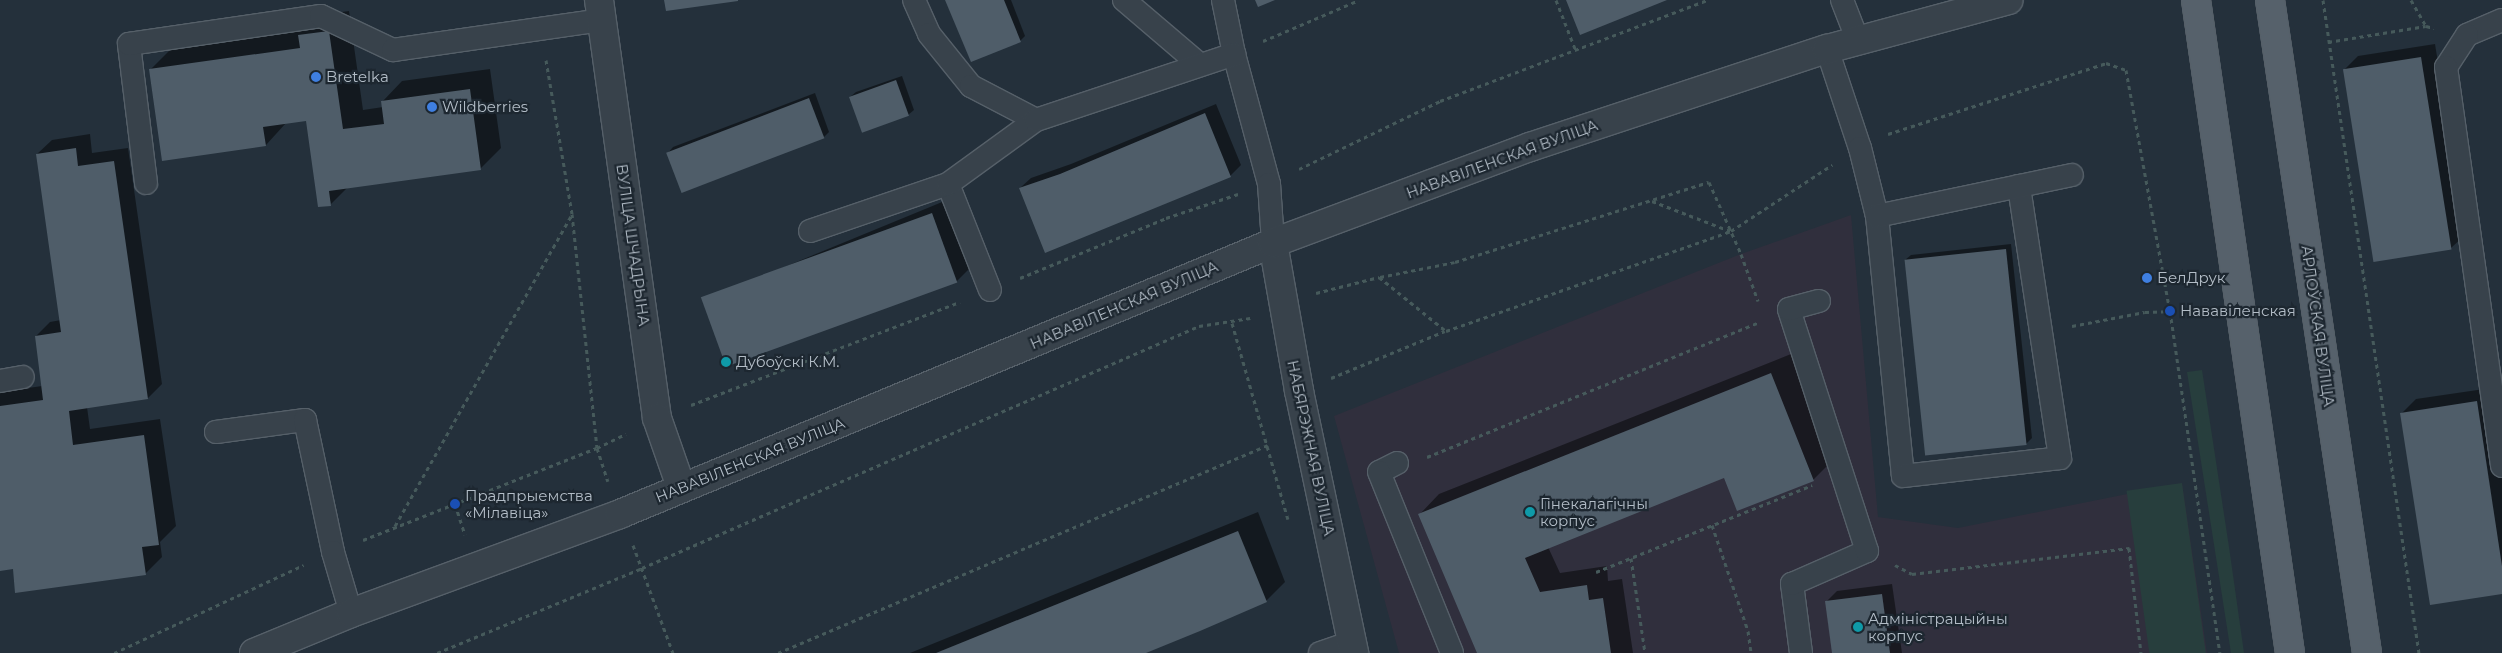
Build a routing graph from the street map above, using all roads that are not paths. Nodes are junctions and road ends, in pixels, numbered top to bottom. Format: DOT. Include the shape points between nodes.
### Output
graph roads {
  1 [pos="914,0"];
  2 [pos="1124,0"];
  3 [pos="1223,0"];
  4 [pos="1842,0"];
  5 [pos="2009,0"];
  6 [pos="2196,0"];
  7 [pos="2270,0"];
  8 [pos="600,10"];
  9 [pos="2502,20"];
  10 [pos="1858,41"];
  11 [pos="1827,49"];
  12 [pos="1234,54"];
  13 [pos="1200,65"];
  14 [pos="1036,120"];
  15 [pos="2072,175"];
  16 [pos="146,183"];
  17 [pos="948,184"];
  18 [pos="2019,186"];
  19 [pos="1877,216"];
  20 [pos="810,231"];
  21 [pos="1273,243"];
  22 [pos="990,290"];
  23 [pos="1819,301"];
  24 [pos="23,377"];
  25 [pos="0,380"];
  26 [pos="216,432"];
  27 [pos="1397,463"];
  28 [pos="2502,466"];
  29 [pos="681,487"];
  30 [pos="351,613"];
  31 [pos="1353,648"];
  32 [pos="254,653"];
  33 [pos="1320,653"];
  34 [pos="1452,653"];
  35 [pos="1801,653"];
  36 [pos="2290,653"];
  37 [pos="2367,653"];
  1 -- 14 [label="lane" via="929,34 971,86"];
  2 -- 13 [label="lane"];
  3 -- 12 [label="lane"];
  4 -- 10 [label="lane"];
  5 -- 10 [label="street, НАВАВІЛЕНСКАЯ ВУЛІЦА"];
  6 -- 36 [label="main road"];
  7 -- 37 [label="main road, АРЛОЎСКАЯ ВУЛІЦА"];
  8 -- 16 [label="lane" via="541,28 393,50 321,16 128,44"];
  8 -- 29 [label="street, ВУЛІЦА ШЧАДРЫНА" via="657,418"];
  9 -- 28 [label="lane" via="2467,35 2446,67"];
  10 -- 11 [label="street, НАВАВІЛЕНСКАЯ ВУЛІЦА"];
  11 -- 19 [label="lane" via="1860,148"];
  11 -- 21 [label="street, НАВАВІЛЕНСКАЯ ВУЛІЦА" via="1530,147"];
  12 -- 13 [label="lane"];
  12 -- 21 [label="lane" via="1268,184"];
  13 -- 14 [label="lane"];
  14 -- 17 [label="lane"];
  15 -- 18 [label="lane"];
  17 -- 20 [label="lane"];
  17 -- 22 [label="lane"];
  18 -- 19 [label="lane"];
  18 -- 19 [label="lane" via="2060,458 1903,476"];
  21 -- 29 [label="street, НАВАВІЛЕНСКАЯ ВУЛІЦА"];
  21 -- 31 [label="street, НАБЯРЭЖНАЯ ВУЛІЦА" via="1299,391"];
  23 -- 35 [label="lane" via="1789,309 1867,551 1792,584"];
  24 -- 25 [label="lane"];
  26 -- 30 [label="lane" via="305,420 333,552"];
  27 -- 34 [label="lane" via="1379,472"];
  29 -- 30 [label="street, НАВАВІЛЕНСКАЯ ВУЛІЦА" via="620,514"];
  30 -- 32 [label="street, НАВАВІЛЕНСКАЯ ВУЛІЦА"];
  31 -- 33 [label="lane"];
}
